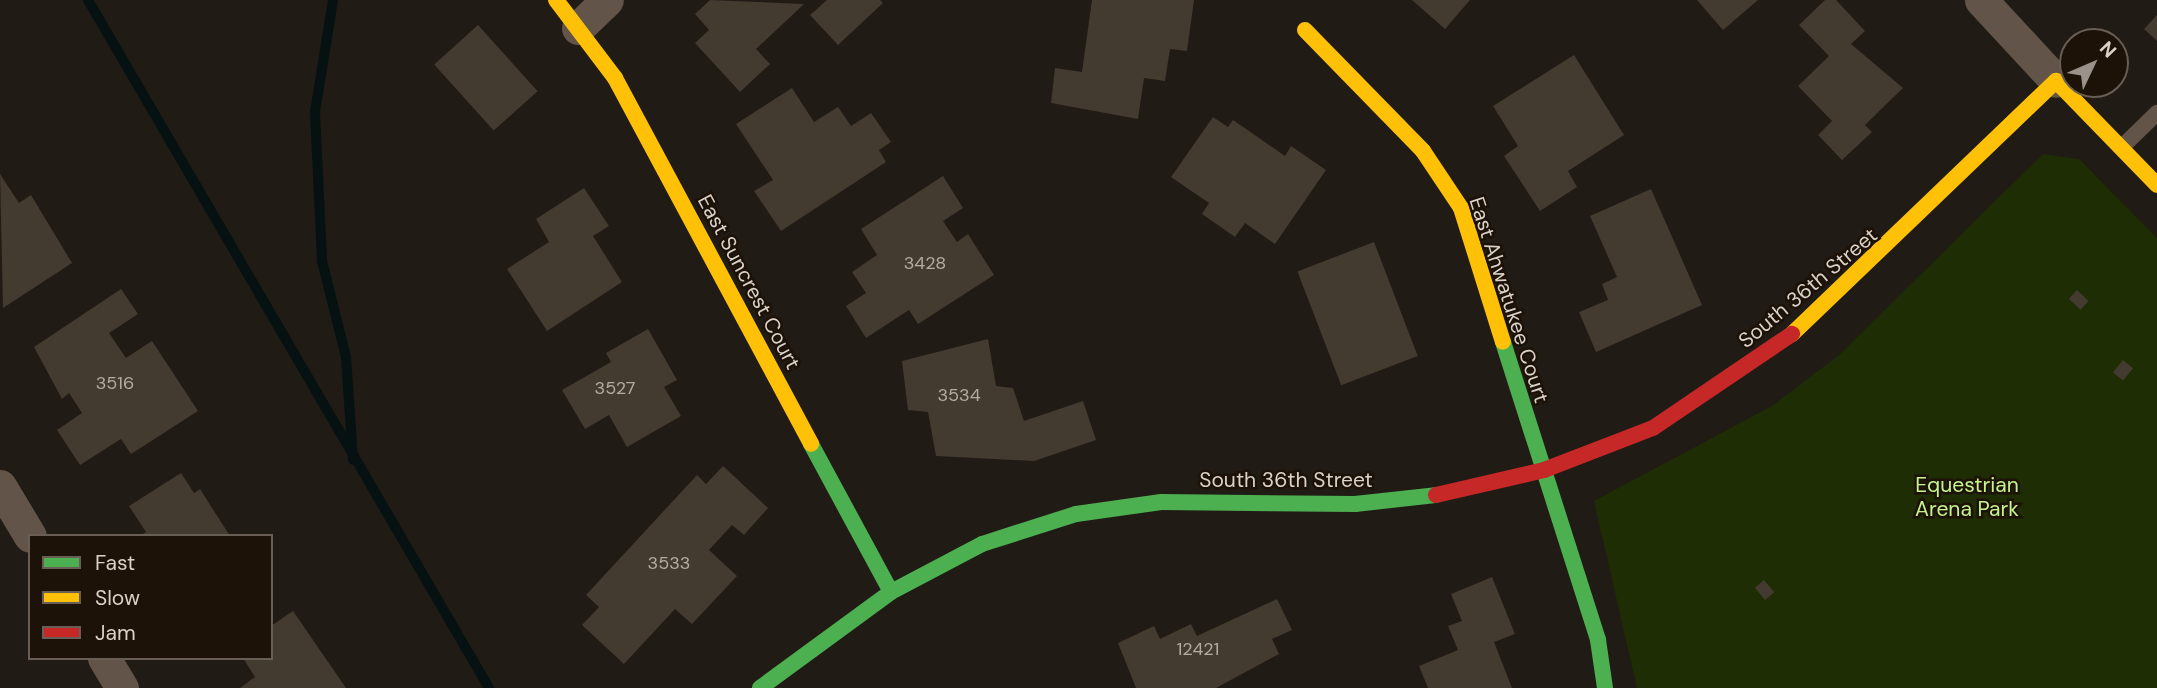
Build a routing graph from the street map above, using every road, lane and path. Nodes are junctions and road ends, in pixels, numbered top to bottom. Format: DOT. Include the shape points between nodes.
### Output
graph roads {
  1 [pos="556,0"];
  2 [pos="607,0"];
  3 [pos="1981,0"];
  4 [pos="578,28"];
  5 [pos="1305,30"];
  6 [pos="2056,81"];
  7 [pos="2157,113"];
  8 [pos="2122,147"];
  9 [pos="2157,185"];
  10 [pos="1544,470"];
  11 [pos="0,486"];
  12 [pos="29,534"];
  13 [pos="891,592"];
  14 [pos="105,660"];
  15 [pos="122,688"];
  16 [pos="760,688"];
  17 [pos="1605,688"];
  1 -- 4 [label="street, East Suncrest Court"];
  2 -- 4 [label="street"];
  3 -- 6 [label="street"];
  4 -- 13 [label="street, East Suncrest Court" via="615,78"];
  5 -- 10 [label="street, East Ahwatukee Court" via="1423,151 1461,208"];
  6 -- 8 [label="street"];
  6 -- 10 [label="street, South 36th Street" via="1878,260 1782,343 1653,428"];
  7 -- 8 [label="lane"];
  8 -- 9 [label="street"];
  10 -- 13 [label="street, South 36th Street" via="1450,493 1355,504 1161,502 1076,514 982,544"];
  10 -- 17 [label="street, East Ahwatukee Court" via="1598,640"];
  11 -- 12 [label="street"];
  13 -- 16 [label="street, South 36th Street"];
  14 -- 15 [label="street"];
}
